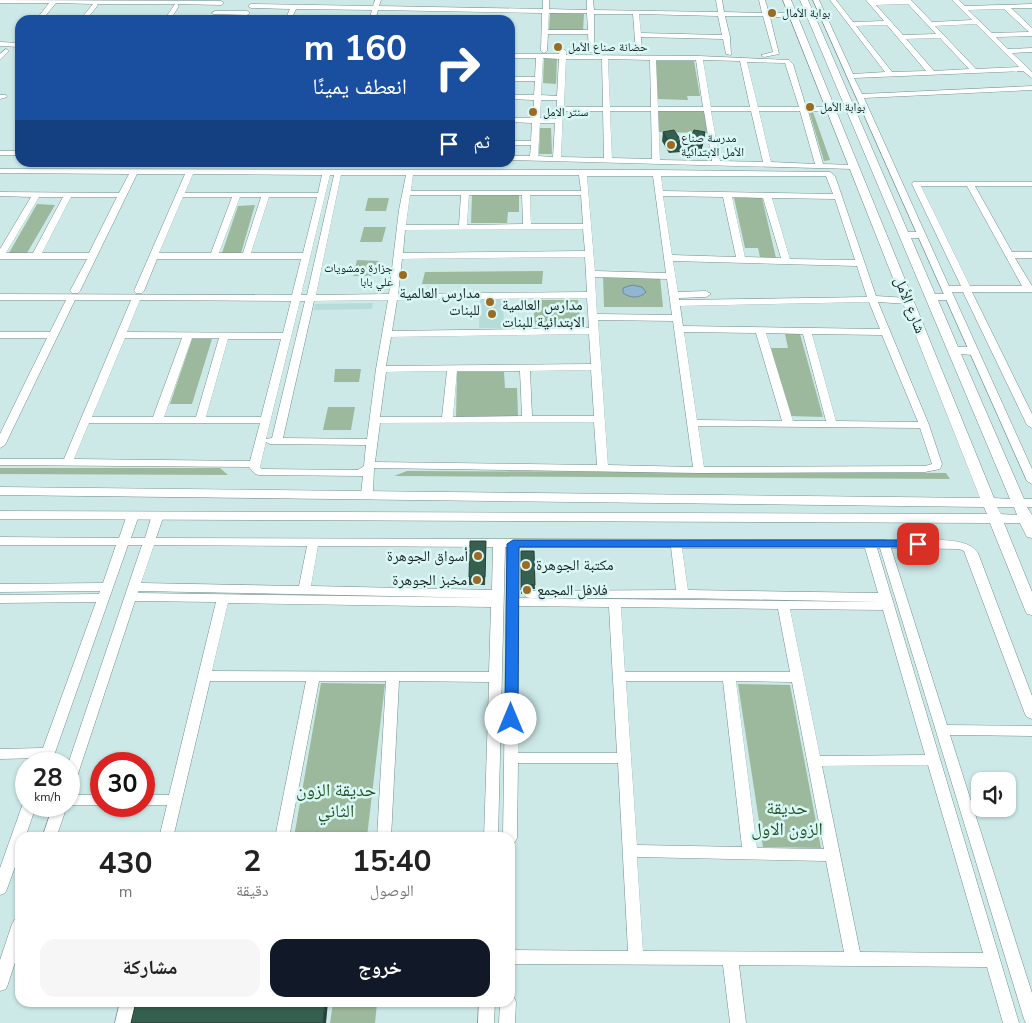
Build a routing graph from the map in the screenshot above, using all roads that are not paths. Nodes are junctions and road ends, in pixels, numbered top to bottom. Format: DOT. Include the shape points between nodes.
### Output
graph roads {
  1 [pos="546,0"];
  2 [pos="590,0"];
  3 [pos="634,0"];
  4 [pos="719,0"];
  5 [pos="762,0"];
  6 [pos="787,0"];
  7 [pos="804,0"];
  8 [pos="816,0"];
  9 [pos="833,0"];
  10 [pos="955,0"];
  11 [pos="870,1"];
  12 [pos="908,1"];
  13 [pos="54,2"];
  14 [pos="96,2"];
  15 [pos="6,3"];
  16 [pos="178,3"];
  17 [pos="221,3"];
  18 [pos="252,3"];
  19 [pos="296,4"];
  20 [pos="377,5"];
  21 [pos="503,6"];
  22 [pos="1032,6"];
  23 [pos="419,7"];
  24 [pos="1006,7"];
  25 [pos="963,8"];
  26 [pos="545,10"];
  27 [pos="590,10"];
  28 [pos="636,11"];
  29 [pos="721,12"];
  30 [pos="215,13"];
  31 [pos="766,13"];
  32 [pos="792,13"];
  33 [pos="43,15"];
  34 [pos="87,15"];
  35 [pos="170,15"];
  36 [pos="230,15"];
  37 [pos="246,15"];
  38 [pos="1032,21"];
  39 [pos="977,22"];
  40 [pos="1023,22"];
  41 [pos="889,23"];
  42 [pos="852,24"];
  43 [pos="930,24"];
  44 [pos="544,32"];
  45 [pos="591,32"];
  46 [pos="1032,32"];
  47 [pos="637,33"];
  48 [pos="727,34"];
  49 [pos="990,35"];
  50 [pos="941,36"];
  51 [pos="901,37"];
  52 [pos="0,44"];
  53 [pos="15,44"];
  54 [pos="1032,50"];
  55 [pos="3,51"];
  56 [pos="515,51"];
  57 [pos="1006,51"];
  58 [pos="592,52"];
  59 [pos="542,54"];
  60 [pos="563,54"];
  61 [pos="639,54"];
  62 [pos="729,54"];
  63 [pos="515,56"];
  64 [pos="605,57"];
  65 [pos="653,57"];
  66 [pos="0,58"];
  67 [pos="699,58"];
  68 [pos="828,58"];
  69 [pos="842,58"];
  70 [pos="743,59"];
  71 [pos="1024,69"];
  72 [pos="974,71"];
  73 [pos="932,73"];
  74 [pos="890,74"];
  75 [pos="850,76"];
  76 [pos="1032,76"];
  77 [pos="515,79"];
  78 [pos="538,79"];
  79 [pos="1032,88"];
  80 [pos="1032,93"];
  81 [pos="515,97"];
  82 [pos="537,98"];
  83 [pos="560,98"];
  84 [pos="860,98"];
  85 [pos="560,109"];
  86 [pos="607,109"];
  87 [pos="655,109"];
  88 [pos="707,109"];
  89 [pos="754,109"];
  90 [pos="802,109"];
  91 [pos="831,110"];
  92 [pos="515,120"];
  93 [pos="536,121"];
  94 [pos="559,121"];
  95 [pos="515,143"];
  96 [pos="535,143"];
  97 [pos="0,153"];
  98 [pos="15,153"];
  99 [pos="515,158"];
  100 [pos="534,158"];
  101 [pos="557,159"];
  102 [pos="608,160"];
  103 [pos="716,163"];
  104 [pos="766,164"];
  105 [pos="820,164"];
  106 [pos="854,165"];
  107 [pos="217,167"];
  108 [pos="220,167"];
  109 [pos="656,167"];
  110 [pos="0,171"];
  111 [pos="134,171"];
  112 [pos="190,171"];
  113 [pos="217,171"];
  114 [pos="327,172"];
  115 [pos="338,172"];
  116 [pos="410,172"];
  117 [pos="582,172"];
  118 [pos="970,184"];
  119 [pos="1032,184"];
  120 [pos="465,192"];
  121 [pos="526,192"];
  122 [pos="406,193"];
  123 [pos="584,193"];
  124 [pos="658,193"];
  125 [pos="0,194"];
  126 [pos="36,194"];
  127 [pos="68,195"];
  128 [pos="122,195"];
  129 [pos="179,195"];
  130 [pos="237,195"];
  131 [pos="266,195"];
  132 [pos="322,195"];
  133 [pos="727,195"];
  134 [pos="767,196"];
  135 [pos="837,197"];
  136 [pos="870,207"];
  137 [pos="892,208"];
  138 [pos="527,226"];
  139 [pos="588,226"];
  140 [pos="463,227"];
  141 [pos="401,228"];
  142 [pos="904,235"];
  143 [pos="920,235"];
  144 [pos="589,254"];
  145 [pos="1009,255"];
  146 [pos="1032,255"];
  147 [pos="0,256"];
  148 [pos="36,256"];
  149 [pos="91,256"];
  150 [pos="154,256"];
  151 [pos="214,256"];
  152 [pos="246,256"];
  153 [pos="307,256"];
  154 [pos="397,256"];
  155 [pos="669,258"];
  156 [pos="741,260"];
  157 [pos="786,261"];
  158 [pos="861,263"];
  159 [pos="590,274"];
  160 [pos="670,276"];
  161 [pos="0,291"];
  162 [pos="967,291"];
  163 [pos="592,292"];
  164 [pos="1031,292"];
  165 [pos="947,293"];
  166 [pos="74,294"];
  167 [pos="138,294"];
  168 [pos="297,294"];
  169 [pos="311,294"];
  170 [pos="394,294"];
  171 [pos="0,297"];
  172 [pos="872,297"];
  173 [pos="907,297"];
  174 [pos="931,297"];
  175 [pos="675,299"];
  176 [pos="593,318"];
  177 [pos="677,318"];
  178 [pos="680,329"];
  179 [pos="760,330"];
  180 [pos="594,331"];
  181 [pos="807,331"];
  182 [pos="886,332"];
  183 [pos="387,334"];
  184 [pos="0,335"];
  185 [pos="53,335"];
  186 [pos="121,335"];
  187 [pos="188,336"];
  188 [pos="224,336"];
  189 [pos="286,336"];
  190 [pos="953,350"];
  191 [pos="973,351"];
  192 [pos="525,367"];
  193 [pos="594,367"];
  194 [pos="381,369"];
  195 [pos="452,369"];
  196 [pos="598,419"];
  197 [pos="0,420"];
  198 [pos="13,420"];
  199 [pos="85,420"];
  200 [pos="157,420"];
  201 [pos="200,420"];
  202 [pos="266,420"];
  203 [pos="375,420"];
  204 [pos="527,420"];
  205 [pos="447,421"];
  206 [pos="692,422"];
  207 [pos="788,423"];
  208 [pos="832,424"];
  209 [pos="924,425"];
  210 [pos="1032,425"];
  211 [pos="261,441"];
  212 [pos="277,441"];
  213 [pos="371,442"];
  214 [pos="0,445"];
  215 [pos="0,462"];
  216 [pos="68,462"];
  217 [pos="255,464"];
  218 [pos="369,467"];
  219 [pos="603,467"];
  220 [pos="699,470"];
  221 [pos="1031,479"];
  222 [pos="0,491"];
  223 [pos="367,494"];
  224 [pos="606,497"];
  225 [pos="989,501"];
  226 [pos="1025,502"];
  227 [pos="0,515"];
  228 [pos="132,515"];
  229 [pos="158,515"];
  230 [pos="607,516"];
  231 [pos="996,519"];
  232 [pos="1029,519"];
  233 [pos="1032,534"];
  234 [pos="0,541"];
  235 [pos="123,541"];
  236 [pos="149,542"];
  237 [pos="313,543"];
  238 [pos="499,543"];
  239 [pos="513,544"];
  240 [pos="676,544"];
  241 [pos="877,544"];
  242 [pos="0,588"];
  243 [pos="304,590"];
  244 [pos="132,592"];
  245 [pos="105,593"];
  246 [pos="683,594"];
  247 [pos="222,597"];
  248 [pos="0,598"];
  249 [pos="498,598"];
  250 [pos="513,598"];
  251 [pos="887,601"];
  252 [pos="615,603"];
  253 [pos="783,604"];
  254 [pos="1032,610"];
  255 [pos="204,676"];
  256 [pos="392,676"];
  257 [pos="619,676"];
  258 [pos="313,677"];
  259 [pos="496,677"];
  260 [pos="729,677"];
  261 [pos="797,677"];
  262 [pos="1032,714"];
  263 [pos="942,730"];
  264 [pos="1032,732"];
  265 [pos="48,752"];
  266 [pos="78,752"];
  267 [pos="0,754"];
  268 [pos="15,755"];
  269 [pos="511,758"];
  270 [pos="624,758"];
  271 [pos="933,760"];
  272 [pos="814,761"];
  273 [pos="155,800"];
  274 [pos="175,800"];
  275 [pos="26,817"];
  276 [pos="56,817"];
  277 [pos="21,832"];
  278 [pos="51,832"];
  279 [pos="167,832"];
  280 [pos="283,832"];
  281 [pos="384,832"];
  282 [pos="491,832"];
  283 [pos="510,832"];
  284 [pos="15,848"];
  285 [pos="630,852"];
  286 [pos="750,852"];
  287 [pos="833,855"];
  288 [pos="0,890"];
  289 [pos="15,939"];
  290 [pos="515,957"];
  291 [pos="636,958"];
  292 [pos="730,958"];
  293 [pos="854,959"];
  294 [pos="992,960"];
  295 [pos="0,984"];
  296 [pos="127,1007"];
  297 [pos="487,1007"];
  298 [pos="508,1007"];
  299 [pos="1032,1019"];
  300 [pos="123,1023"];
  301 [pos="486,1023"];
  302 [pos="507,1023"];
  303 [pos="738,1023"];
  304 [pos="1011,1023"];
  1 -- 26 [label="street"];
  2 -- 27 [label="street"];
  3 -- 28 [label="street"];
  4 -- 29 [label="street"];
  5 -- 31 [label="street"];
  6 -- 32 [label="main road, شارع الأمل"];
  7 -- 68 [label="main road, شارع الأمل"];
  8 -- 69 [label="street"];
  9 -- 42 [label="street"];
  10 -- 25 [label="street"];
  11 -- 12 [label="street"];
  11 -- 41 [label="street"];
  12 -- 43 [label="street"];
  13 -- 14 [label="street"];
  13 -- 15 [label="street"];
  13 -- 33 [label="street"];
  14 -- 16 [label="street"];
  14 -- 34 [label="street"];
  16 -- 17 [label="street"];
  16 -- 35 [label="street"];
  17 -- 30 [label="street"];
  18 -- 19 [label="street"];
  18 -- 37 [label="street"];
  19 -- 20 [label="street"];
  20 -- 23 [label="street"];
  21 -- 23 [label="street"];
  21 -- 26 [label="street"];
  22 -- 24 [label="street"];
  24 -- 25 [label="street"];
  24 -- 40 [label="street"];
  25 -- 39 [label="street"];
  26 -- 27 [label="street"];
  26 -- 44 [label="street"];
  27 -- 28 [label="street"];
  27 -- 45 [label="street"];
  28 -- 29 [label="street"];
  28 -- 47 [label="street"];
  29 -- 31 [label="street"];
  29 -- 48 [label="street"];
  30 -- 36 [label="street"];
  31 -- 32 [label="street"];
  31 -- 62 [label="street" via="776,54"];
  32 -- 91 [label="main road, شارع الأمل"];
  38 -- 40 [label="street"];
  39 -- 43 [label="street"];
  39 -- 49 [label="street"];
  40 -- 46 [label="street"];
  41 -- 42 [label="street"];
  41 -- 51 [label="street"];
  42 -- 74 [label="street"];
  43 -- 50 [label="street"];
  44 -- 45 [label="street"];
  44 -- 59 [label="street"];
  45 -- 58 [label="street"];
  46 -- 49 [label="street"];
  47 -- 48 [label="street"];
  47 -- 61 [label="street"];
  48 -- 62 [label="street"];
  49 -- 57 [label="street"];
  50 -- 51 [label="street"];
  50 -- 72 [label="street"];
  51 -- 73 [label="street"];
  52 -- 53 [label="street"];
  54 -- 57 [label="street"];
  55 -- 66 [label="street"];
  56 -- 59 [label="street"];
  57 -- 71 [label="street"];
  58 -- 60 [label="street"];
  58 -- 61 [label="street"];
  59 -- 60 [label="street"];
  59 -- 63 [label="street"];
  59 -- 78 [label="street"];
  60 -- 64 [label="street"];
  60 -- 83 [label="street"];
  61 -- 62 [label="street"];
  64 -- 65 [label="street"];
  64 -- 86 [label="street"];
  65 -- 67 [label="street"];
  65 -- 87 [label="street"];
  67 -- 70 [label="street"];
  67 -- 88 [label="street"];
  68 -- 69 [label="main road"];
  68 -- 137 [label="main road, شارع الأمل"];
  69 -- 75 [label="street"];
  70 -- 89 [label="street"];
  70 -- 90 [label="street" via="789,62"];
  71 -- 72 [label="street"];
  71 -- 76 [label="street"];
  72 -- 73 [label="street"];
  73 -- 74 [label="street"];
  74 -- 75 [label="street"];
  75 -- 84 [label="street"];
  77 -- 78 [label="street"];
  78 -- 82 [label="street"];
  79 -- 84 [label="street"];
  80 -- 84 [label="street"];
  81 -- 82 [label="street"];
  82 -- 83 [label="street"];
  82 -- 93 [label="street"];
  83 -- 85 [label="street"];
  84 -- 143 [label="street"];
  85 -- 86 [label="street"];
  85 -- 94 [label="street"];
  86 -- 87 [label="street"];
  86 -- 102 [label="street"];
  87 -- 88 [label="street"];
  87 -- 109 [label="street"];
  88 -- 89 [label="street"];
  88 -- 103 [label="street"];
  89 -- 90 [label="street"];
  89 -- 104 [label="street"];
  90 -- 91 [label="street"];
  90 -- 105 [label="street"];
  91 -- 106 [label="main road, شارع الأمل"];
  92 -- 93 [label="street"];
  93 -- 94 [label="street"];
  93 -- 96 [label="street"];
  94 -- 101 [label="street"];
  95 -- 96 [label="street"];
  96 -- 100 [label="street"];
  97 -- 98 [label="street"];
  99 -- 100 [label="street"];
  100 -- 101 [label="street"];
  101 -- 102 [label="street"];
  102 -- 109 [label="street"];
  103 -- 104 [label="street"];
  103 -- 109 [label="street"];
  104 -- 105 [label="street"];
  105 -- 106 [label="street"];
  106 -- 136 [label="main road, شارع الأمل"];
  107 -- 113 [label="street"];
  108 -- 113 [label="street"];
  109 -- 117 [label="street"];
  109 -- 124 [label="street"];
  109 -- 135 [label="street" via="824,173 831,176"];
  110 -- 111 [label="street"];
  111 -- 112 [label="street"];
  111 -- 128 [label="street"];
  112 -- 113 [label="street"];
  112 -- 129 [label="street"];
  113 -- 114 [label="street"];
  114 -- 115 [label="street"];
  114 -- 132 [label="street"];
  115 -- 116 [label="street"];
  115 -- 169 [label="street"];
  116 -- 117 [label="street"];
  116 -- 122 [label="street"];
  117 -- 123 [label="street"];
  118 -- 119 [label="street"];
  118 -- 145 [label="street"];
  118 -- 162 [label="street" via="916,184"];
  120 -- 121 [label="street"];
  120 -- 122 [label="street"];
  120 -- 140 [label="street"];
  121 -- 123 [label="street"];
  121 -- 138 [label="street"];
  122 -- 141 [label="street"];
  123 -- 139 [label="street"];
  124 -- 133 [label="street"];
  124 -- 155 [label="street"];
  125 -- 126 [label="street"];
  126 -- 127 [label="street"];
  126 -- 147 [label="street"];
  127 -- 128 [label="street"];
  127 -- 148 [label="street"];
  128 -- 149 [label="street"];
  129 -- 130 [label="street"];
  129 -- 150 [label="street"];
  130 -- 131 [label="street"];
  130 -- 151 [label="street"];
  131 -- 132 [label="street"];
  131 -- 152 [label="street"];
  132 -- 153 [label="street"];
  133 -- 134 [label="street"];
  133 -- 156 [label="street"];
  134 -- 135 [label="street"];
  134 -- 157 [label="street"];
  135 -- 158 [label="street"];
  136 -- 137 [label="main road"];
  136 -- 173 [label="main road, شارع الأمل"];
  137 -- 142 [label="main road, شارع الأمل"];
  138 -- 139 [label="street"];
  138 -- 140 [label="street"];
  139 -- 144 [label="street"];
  140 -- 141 [label="street"];
  141 -- 154 [label="street"];
  142 -- 143 [label="main road"];
  142 -- 174 [label="main road, شارع الأمل"];
  143 -- 165 [label="street"];
  144 -- 154 [label="street"];
  144 -- 159 [label="street"];
  145 -- 146 [label="street"];
  145 -- 164 [label="street"];
  147 -- 148 [label="street"];
  148 -- 149 [label="street"];
  149 -- 166 [label="street"];
  150 -- 151 [label="street"];
  150 -- 167 [label="street"];
  151 -- 152 [label="street"];
  152 -- 153 [label="street"];
  153 -- 168 [label="street"];
  154 -- 170 [label="street"];
  155 -- 156 [label="street"];
  155 -- 160 [label="street"];
  156 -- 157 [label="street"];
  157 -- 158 [label="street"];
  158 -- 172 [label="street"];
  159 -- 160 [label="street"];
  159 -- 163 [label="street"];
  160 -- 175 [label="street"];
  161 -- 166 [label="street"];
  162 -- 164 [label="street"];
  162 -- 165 [label="street"];
  162 -- 210 [label="street"];
  163 -- 170 [label="street"];
  163 -- 176 [label="street"];
  165 -- 174 [label="main road"];
  165 -- 191 [label="street"];
  166 -- 167 [label="street"];
  166 -- 171 [label="street"];
  166 -- 185 [label="street"];
  167 -- 168 [label="street"];
  167 -- 186 [label="street"];
  168 -- 169 [label="street"];
  168 -- 189 [label="street"];
  169 -- 170 [label="street"];
  169 -- 212 [label="street"];
  170 -- 183 [label="street"];
  172 -- 173 [label="street"];
  172 -- 175 [label="street"];
  172 -- 182 [label="street"];
  173 -- 225 [label="main road, شارع الأمل"];
  174 -- 190 [label="main road, شارع الأمل"];
  175 -- 177 [label="street"];
  176 -- 177 [label="street"];
  176 -- 180 [label="street"];
  177 -- 178 [label="street"];
  178 -- 179 [label="street"];
  178 -- 206 [label="street"];
  179 -- 181 [label="street"];
  179 -- 207 [label="street"];
  180 -- 183 [label="street"];
  180 -- 193 [label="street"];
  181 -- 182 [label="street"];
  181 -- 208 [label="street"];
  182 -- 209 [label="street"];
  183 -- 194 [label="street"];
  184 -- 185 [label="street"];
  185 -- 198 [label="street"];
  186 -- 187 [label="street"];
  186 -- 199 [label="street"];
  187 -- 188 [label="street"];
  187 -- 200 [label="street"];
  188 -- 189 [label="street"];
  188 -- 201 [label="street"];
  189 -- 202 [label="street"];
  190 -- 191 [label="main road"];
  190 -- 226 [label="main road, شارع الأمل"];
  191 -- 221 [label="street"];
  192 -- 193 [label="street"];
  192 -- 195 [label="street"];
  192 -- 204 [label="street"];
  193 -- 196 [label="street"];
  194 -- 195 [label="street"];
  194 -- 203 [label="street"];
  195 -- 205 [label="street"];
  196 -- 204 [label="street"];
  196 -- 219 [label="street"];
  197 -- 198 [label="street"];
  198 -- 214 [label="street"];
  199 -- 200 [label="street"];
  199 -- 216 [label="street"];
  200 -- 201 [label="street"];
  201 -- 202 [label="street"];
  202 -- 211 [label="street"];
  203 -- 205 [label="street"];
  203 -- 213 [label="street"];
  204 -- 205 [label="street"];
  206 -- 207 [label="street"];
  206 -- 220 [label="street"];
  207 -- 208 [label="street"];
  208 -- 209 [label="street"];
  209 -- 220 [label="street" via="937,460 936,467"];
  211 -- 212 [label="street"];
  211 -- 217 [label="street"];
  212 -- 213 [label="street"];
  213 -- 218 [label="street"];
  215 -- 216 [label="street"];
  216 -- 217 [label="street"];
  217 -- 218 [label="street" via="255,470 262,472 360,473"];
  218 -- 219 [label="street"];
  218 -- 223 [label="street"];
  219 -- 220 [label="street"];
  222 -- 223 [label="main road"];
  223 -- 224 [label="main road"];
  224 -- 225 [label="main road"];
  224 -- 230 [label="main road"];
  225 -- 226 [label="main road"];
  225 -- 231 [label="main road, شارع الأمل"];
  226 -- 232 [label="main road, شارع الأمل"];
  227 -- 228 [label="main road"];
  228 -- 229 [label="main road"];
  228 -- 235 [label="street"];
  229 -- 230 [label="main road"];
  229 -- 236 [label="street"];
  230 -- 231 [label="main road"];
  231 -- 232 [label="main road"];
  231 -- 254 [label="main road, شارع الأمل"];
  232 -- 233 [label="main road, شارع الأمل"];
  234 -- 235 [label="street"];
  235 -- 236 [label="street"];
  235 -- 245 [label="street"];
  236 -- 237 [label="street"];
  236 -- 244 [label="street"];
  237 -- 238 [label="street"];
  237 -- 243 [label="street"];
  238 -- 239 [label="street"];
  238 -- 249 [label="street"];
  239 -- 240 [label="street"];
  239 -- 250 [label="street"];
  240 -- 241 [label="street"];
  240 -- 246 [label="street"];
  241 -- 251 [label="street"];
  241 -- 262 [label="street" via="952,544 968,548"];
  241 -- 263 [label="street"];
  242 -- 245 [label="street"];
  243 -- 244 [label="street"];
  243 -- 249 [label="street"];
  244 -- 247 [label="street"];
  244 -- 266 [label="street"];
  245 -- 248 [label="street"];
  245 -- 265 [label="street"];
  246 -- 250 [label="street"];
  246 -- 251 [label="street"];
  247 -- 249 [label="street"];
  247 -- 255 [label="street"];
  249 -- 250 [label="street"];
  249 -- 259 [label="street"];
  250 -- 252 [label="street"];
  250 -- 269 [label="street"];
  251 -- 253 [label="street"];
  251 -- 271 [label="street"];
  252 -- 253 [label="street"];
  252 -- 257 [label="street"];
  253 -- 261 [label="street"];
  255 -- 258 [label="street"];
  255 -- 274 [label="street"];
  256 -- 258 [label="street"];
  256 -- 259 [label="street"];
  256 -- 281 [label="street"];
  257 -- 260 [label="street"];
  257 -- 270 [label="street"];
  258 -- 280 [label="street"];
  259 -- 282 [label="street"];
  260 -- 261 [label="street"];
  260 -- 286 [label="street"];
  261 -- 272 [label="street"];
  263 -- 264 [label="street"];
  263 -- 299 [label="street"];
  267 -- 268 [label="street"];
  269 -- 270 [label="street"];
  269 -- 283 [label="street"];
  270 -- 285 [label="street"];
  271 -- 272 [label="street"];
  271 -- 294 [label="street"];
  272 -- 287 [label="street"];
  273 -- 274 [label="street"];
  274 -- 279 [label="street"];
  275 -- 277 [label="street"];
  276 -- 278 [label="street"];
  284 -- 288 [label="street"];
  285 -- 286 [label="street"];
  285 -- 291 [label="street"];
  286 -- 287 [label="street"];
  287 -- 293 [label="street"];
  289 -- 295 [label="street"];
  290 -- 291 [label="street"];
  291 -- 292 [label="street"];
  292 -- 293 [label="street"];
  292 -- 303 [label="street"];
  293 -- 294 [label="street"];
  294 -- 304 [label="street"];
  296 -- 300 [label="street"];
  297 -- 301 [label="street"];
  298 -- 302 [label="street"];
}
